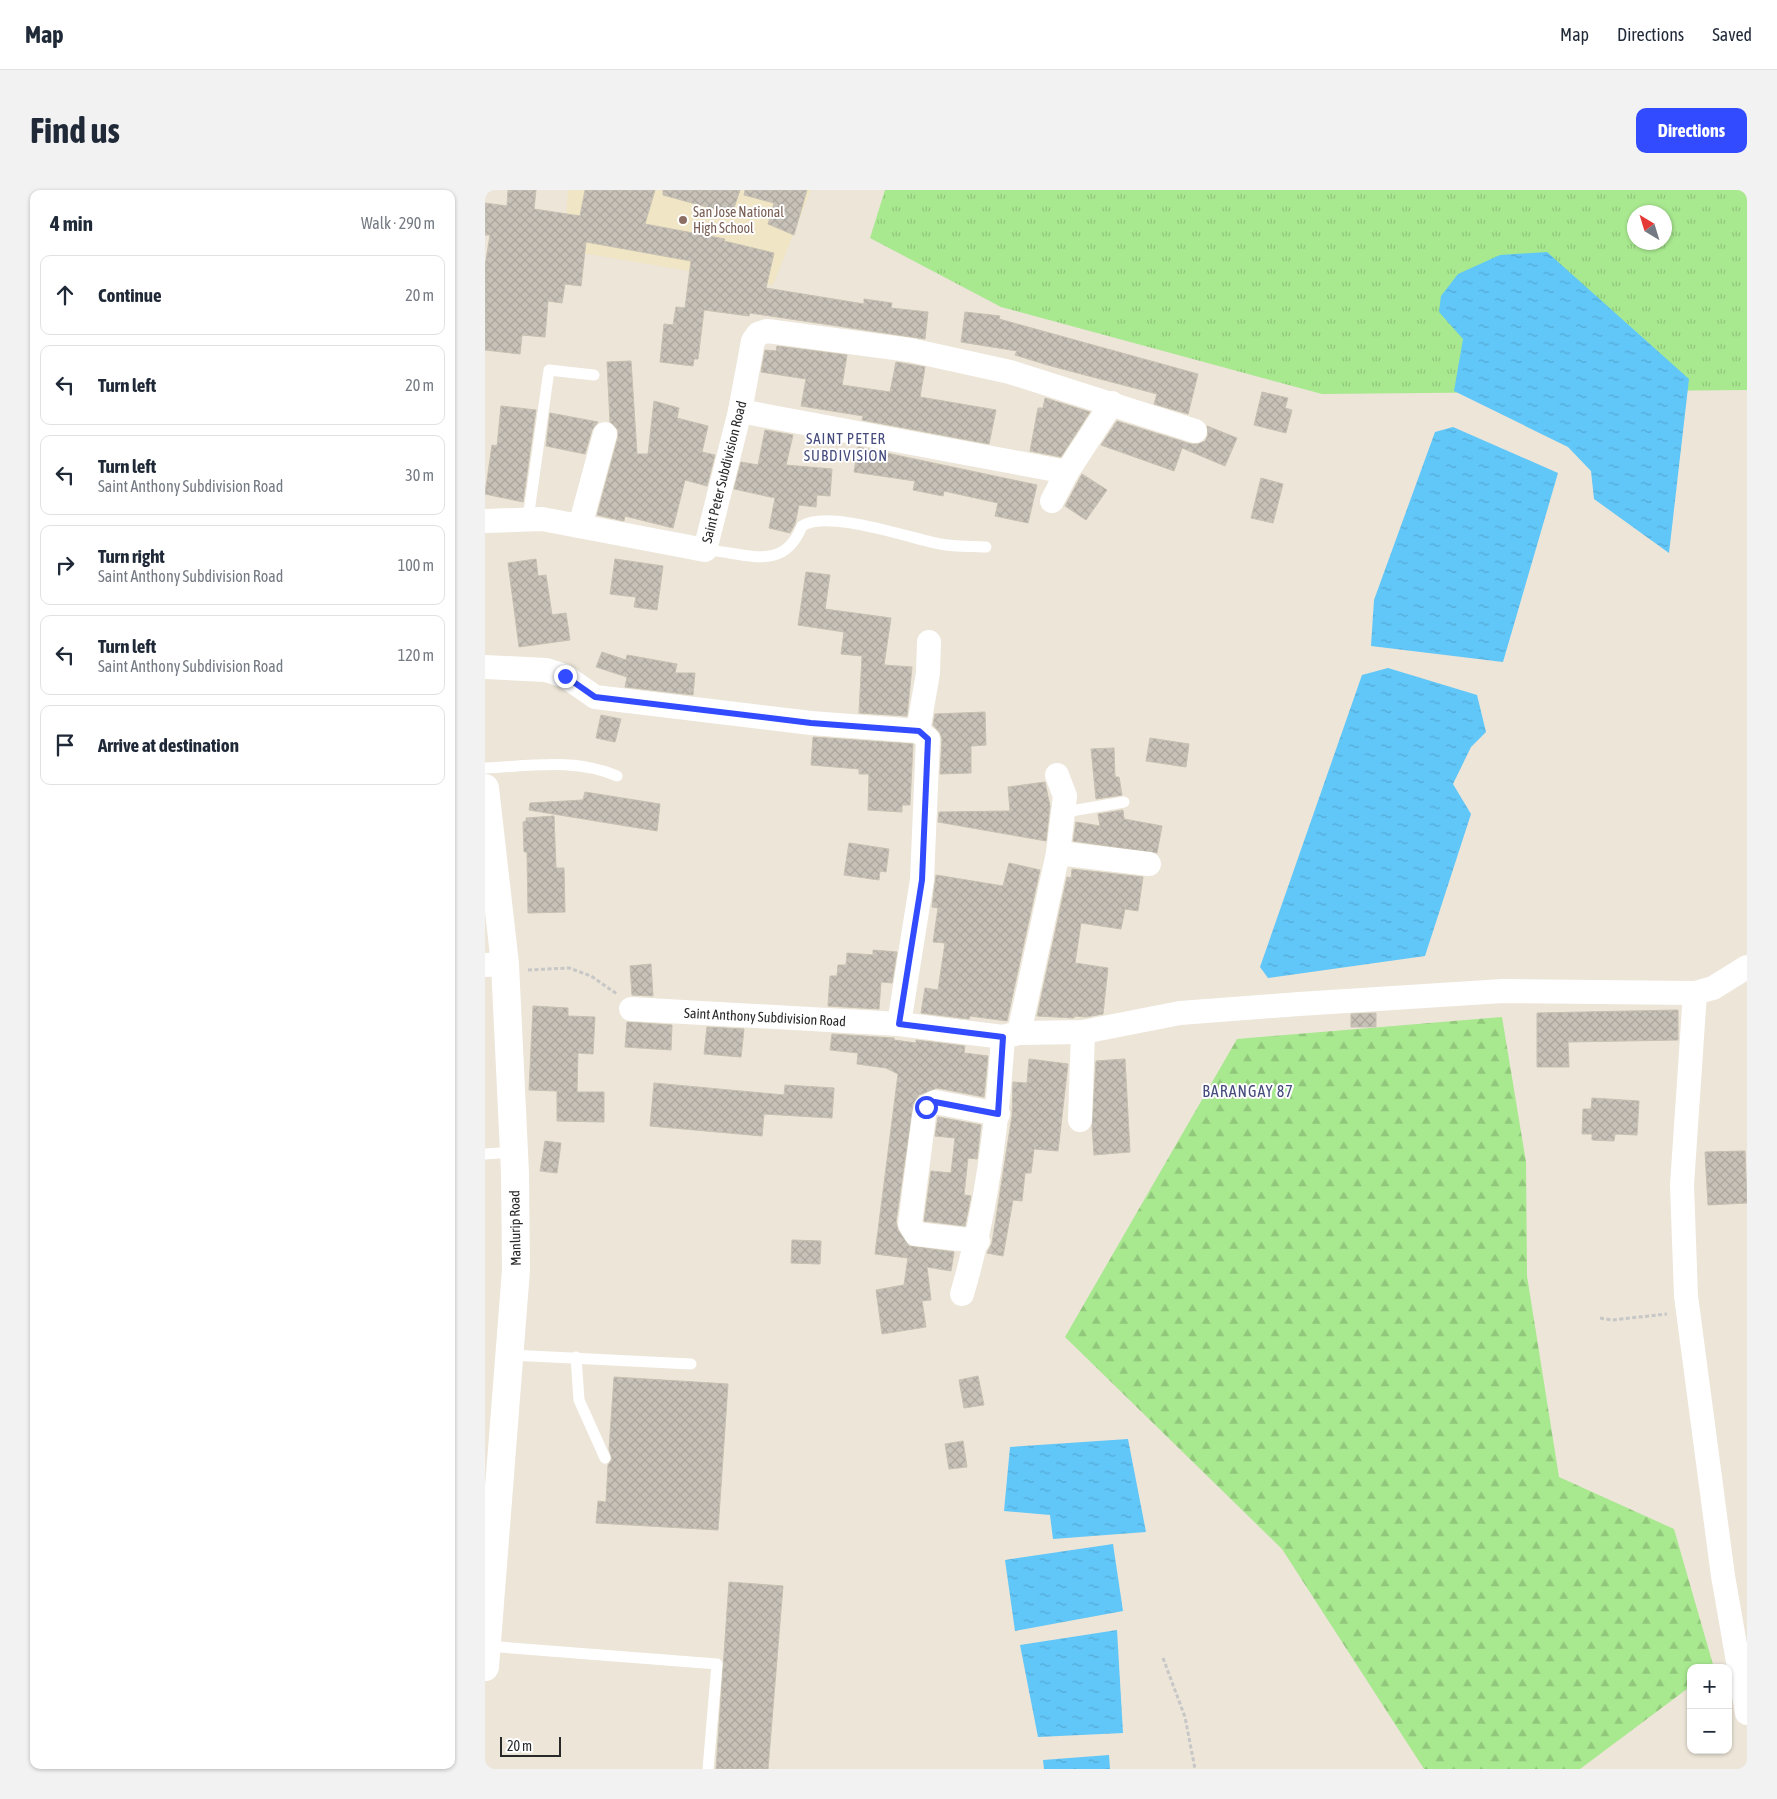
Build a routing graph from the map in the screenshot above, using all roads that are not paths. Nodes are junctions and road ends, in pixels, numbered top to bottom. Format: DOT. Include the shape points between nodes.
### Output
graph roads {
  1 [pos="594,375"];
  2 [pos="1112,403"];
  3 [pos="740,411"];
  4 [pos="1195,431"];
  5 [pos="605,434"];
  6 [pos="1067,472"];
  7 [pos="1052,501"];
  8 [pos="528,519"];
  9 [pos="485,521"];
  10 [pos="580,526"];
  11 [pos="986,547"];
  12 [pos="705,550"];
  13 [pos="929,642"];
  14 [pos="485,667"];
  15 [pos="919,731"];
  16 [pos="485,768"];
  17 [pos="1057,774"];
  18 [pos="617,776"];
  19 [pos="485,788"];
  20 [pos="1124,802"];
  21 [pos="1065,812"];
  22 [pos="1058,853"];
  23 [pos="1149,864"];
  24 [pos="495,965"];
  25 [pos="1747,967"];
  26 [pos="1695,993"];
  27 [pos="631,1009"];
  28 [pos="899,1024"];
  29 [pos="1083,1032"];
  30 [pos="1011,1035"];
  31 [pos="998,1114"];
  32 [pos="1080,1120"];
  33 [pos="514,1152"];
  34 [pos="485,1154"];
  35 [pos="978,1241"];
  36 [pos="962,1294"];
  37 [pos="511,1355"];
  38 [pos="575,1357"];
  39 [pos="691,1364"];
  40 [pos="605,1458"];
  41 [pos="486,1657"];
  42 [pos="1747,1713"];
  43 [pos="708,1769"];
  1 -- 8 [label="lane" via="549,370"];
  2 -- 3 [label="street, Saint Peter Subdivision Road" via="1010,372 910,350 767,331 753,340"];
  2 -- 4 [label="street"];
  2 -- 6 [label="street"];
  3 -- 6 [label="street"];
  3 -- 12 [label="street, Saint Peter Subdivision Road"];
  5 -- 10 [label="street"];
  6 -- 7 [label="street"];
  8 -- 9 [label="street, Saint Peter Subdivision Road"];
  8 -- 10 [label="street, Saint Peter Subdivision Road"];
  10 -- 12 [label="street, Saint Peter Subdivision Road"];
  11 -- 12 [label="lane" via="942,545 877,527 816,520 802,526 796,541 781,554 768,557"];
  13 -- 15 [label="street"];
  14 -- 15 [label="street" via="546,670 565,676 595,697 811,723"];
  15 -- 28 [label="street" via="928,739 922,880"];
  16 -- 18 [label="lane" via="574,764 598,768"];
  17 -- 21 [label="street" via="1065,796"];
  19 -- 24 [label="main road, Manlurip Road"];
  20 -- 21 [label="lane"];
  21 -- 22 [label="street"];
  22 -- 23 [label="street"];
  22 -- 30 [label="street"];
  24 -- 33 [label="main road, Manlurip Road"];
  25 -- 26 [label="street" via="1713,988"];
  26 -- 29 [label="street, Saint Anthony Subdivision Road" via="1503,991 1309,1003 1179,1013"];
  26 -- 42 [label="street" via="1682,1185 1688,1312 1723,1576"];
  27 -- 28 [label="street, Saint Anthony Subdivision Road"];
  28 -- 30 [label="street, Saint Anthony Subdivision Road"];
  29 -- 30 [label="street, Saint Anthony Subdivision Road"];
  29 -- 32 [label="street"];
  30 -- 31 [label="street"];
  31 -- 35 [label="street"];
  31 -- 35 [label="street" via="935,1102 926,1107 924,1116 910,1224 912,1229 916,1234"];
  33 -- 34 [label="lane"];
  33 -- 37 [label="main road, Manlurip Road" via="516,1270"];
  35 -- 36 [label="street"];
  37 -- 38 [label="lane"];
  37 -- 41 [label="main road, Manlurip Road"];
  38 -- 39 [label="lane"];
  38 -- 40 [label="lane" via="579,1400"];
  41 -- 43 [label="lane" via="717,1664"];
}
